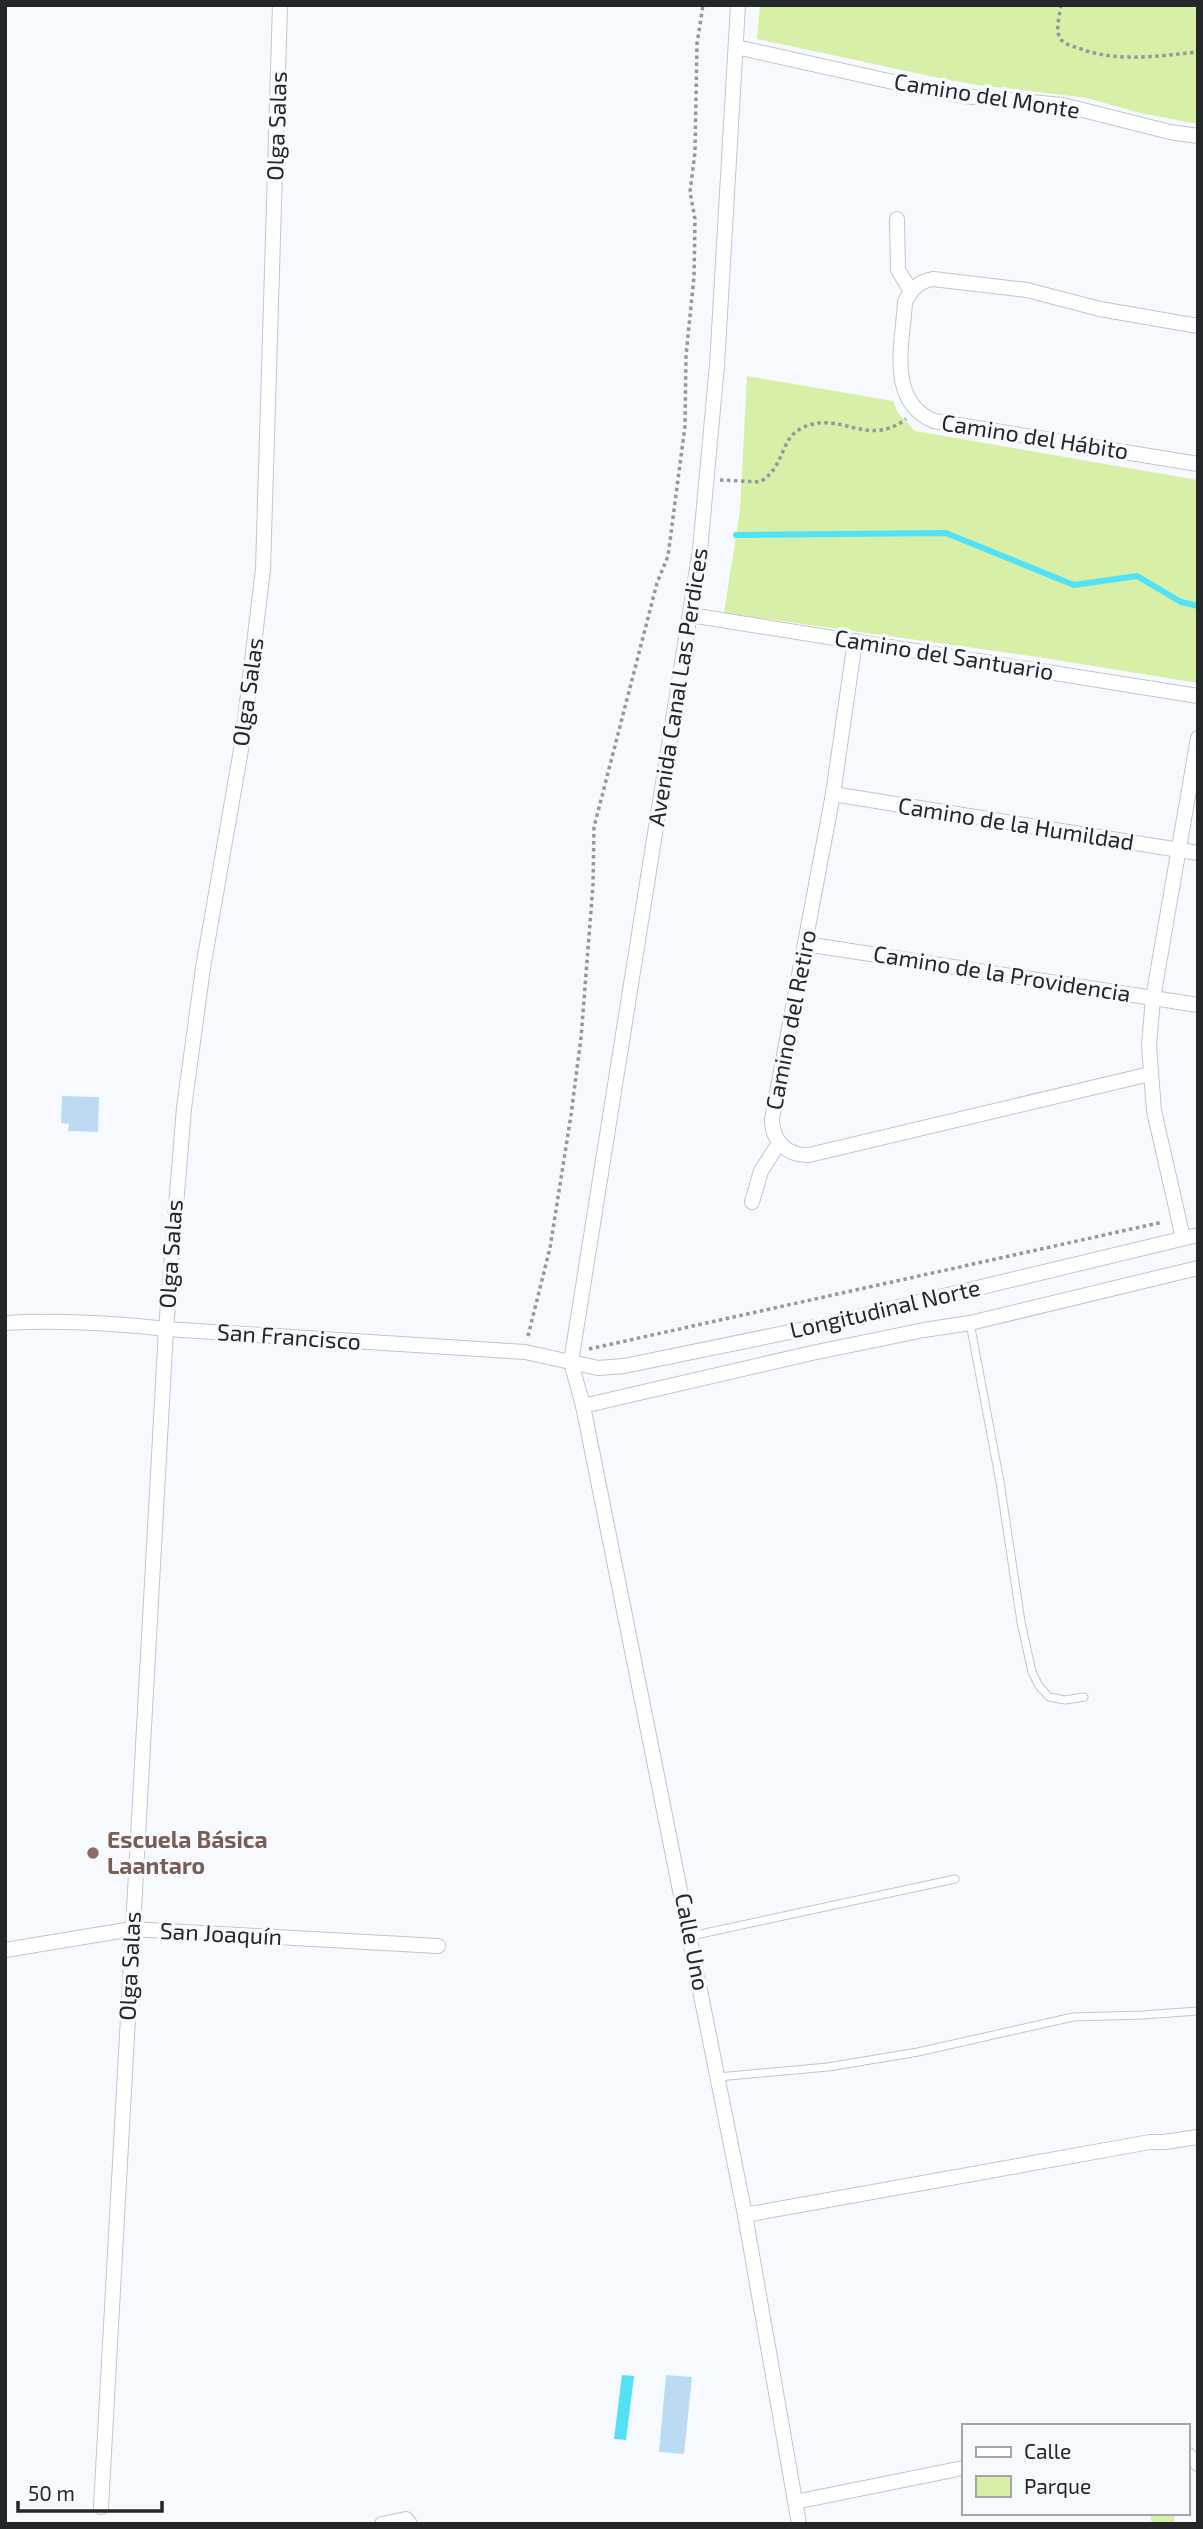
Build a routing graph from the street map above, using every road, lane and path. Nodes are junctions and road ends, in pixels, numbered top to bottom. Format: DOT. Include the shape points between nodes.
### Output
graph roads {
  1 [pos="280,5"];
  2 [pos="703,5"];
  3 [pos="738,5"];
  4 [pos="1061,5"];
  5 [pos="736,47"];
  6 [pos="1198,52"];
  7 [pos="1198,136"];
  8 [pos="897,219"];
  9 [pos="911,291"];
  10 [pos="1198,326"];
  11 [pos="915,410"];
  12 [pos="1198,464"];
  13 [pos="708,480"];
  14 [pos="690,615"];
  15 [pos="855,640"];
  16 [pos="1198,696"];
  17 [pos="1198,738"];
  18 [pos="833,794"];
  19 [pos="1180,851"];
  20 [pos="1198,853"];
  21 [pos="806,944"];
  22 [pos="1153,998"];
  23 [pos="1198,1005"];
  24 [pos="1150,1074"];
  25 [pos="779,1143"];
  26 [pos="752,1202"];
  27 [pos="1179,1218"];
  28 [pos="1198,1235"];
  29 [pos="1183,1238"];
  30 [pos="1198,1268"];
  31 [pos="5,1323"];
  32 [pos="970,1323"];
  33 [pos="166,1329"];
  34 [pos="526,1352"];
  35 [pos="572,1356"];
  36 [pos="583,1406"];
  37 [pos="1084,1697"];
  38 [pos="955,1879"];
  39 [pos="132,1929"];
  40 [pos="691,1936"];
  41 [pos="438,1947"];
  42 [pos="5,1950"];
  43 [pos="1198,2011"];
  44 [pos="719,2077"];
  45 [pos="1198,2137"];
  46 [pos="745,2215"];
  47 [pos="962,2468"];
  48 [pos="795,2502"];
  49 [pos="101,2507"];
  50 [pos="382,2524"];
  51 [pos="410,2524"];
  52 [pos="799,2524"];
  1 -- 33 [label="street, Olga Salas" via="262,569 245,719 184,1108"];
  2 -- 34 [label="path" via="690,191 695,219 694,277 680,472 668,556 594,827 581,1038 550,1248"];
  3 -- 5 [label="street, Avenida Canal Las Perdices"];
  4 -- 6 [label="path" via="1060,38 1090,52 1130,59"];
  5 -- 7 [label="street, Camino del Monte" via="920,88 1063,105"];
  5 -- 13 [label="street, Avenida Canal Las Perdices"];
  8 -- 9 [label="street" via="898,270"];
  9 -- 10 [label="street" via="933,279 1027,290"];
  9 -- 11 [label="street, Camino del Hábito" via="905,302 901,378"];
  11 -- 12 [label="street, Camino del Hábito" via="933,421"];
  11 -- 13 [label="path" via="899,425 878,432 835,423 811,424 794,433 778,467 760,482"];
  13 -- 14 [label="street, Avenida Canal Las Perdices"];
  14 -- 15 [label="street, Camino del Santuario"];
  14 -- 35 [label="street, Avenida Canal Las Perdices"];
  15 -- 16 [label="street, Camino del Santuario"];
  15 -- 18 [label="street, Camino del Retiro"];
  17 -- 19 [label="street"];
  18 -- 19 [label="street, Camino de la Humildad"];
  18 -- 21 [label="street, Camino del Retiro"];
  19 -- 20 [label="street, Camino de la Humildad"];
  19 -- 22 [label="street"];
  21 -- 22 [label="street, Camino de la Providencia"];
  21 -- 25 [label="street, Camino del Retiro" via="772,1119"];
  22 -- 23 [label="street, Camino de la Providencia"];
  22 -- 24 [label="street"];
  24 -- 25 [label="street, Camino del Retiro" via="809,1155 792,1153"];
  24 -- 27 [label="street"];
  25 -- 26 [label="street" via="761,1171"];
  27 -- 29 [label="street"];
  27 -- 35 [label="path"];
  28 -- 29 [label="street, Longitudinal Norte"];
  29 -- 35 [label="street, Longitudinal Norte" via="819,1326 624,1366 598,1368"];
  30 -- 32 [label="street, Longitudinal Norte"];
  31 -- 33 [label="street, San Francisco" via="76,1321"];
  32 -- 36 [label="street, Longitudinal Norte" via="812,1353"];
  32 -- 37 [label="lane" via="1032,1672 1049,1697"];
  33 -- 34 [label="street, San Francisco"];
  33 -- 39 [label="street, Olga Salas"];
  34 -- 35 [label="street, San Francisco"];
  35 -- 36 [label="street, Calle Uno"];
  36 -- 40 [label="street, Calle Uno"];
  38 -- 40 [label="lane"];
  39 -- 41 [label="street, San Joaquín"];
  39 -- 42 [label="street, San Joaquín"];
  39 -- 49 [label="street, Olga Salas"];
  40 -- 44 [label="street, Calle Uno"];
  43 -- 44 [label="lane" via="1073,2017 918,2052 828,2067"];
  44 -- 46 [label="street, Calle Uno"];
  45 -- 46 [label="street"];
  46 -- 48 [label="street, Calle Uno"];
  47 -- 48 [label="street"];
  48 -- 52 [label="street, Calle Uno"];
  50 -- 51 [label="street" via="406,2519"];
}
